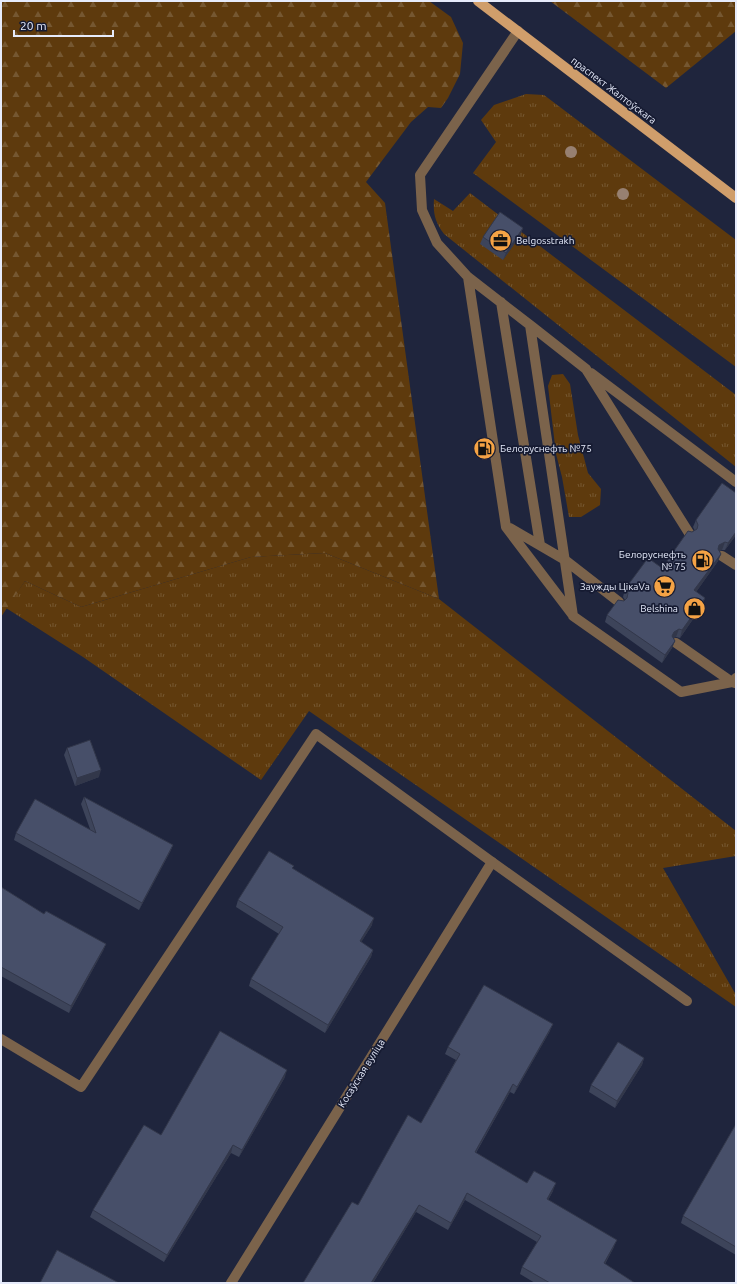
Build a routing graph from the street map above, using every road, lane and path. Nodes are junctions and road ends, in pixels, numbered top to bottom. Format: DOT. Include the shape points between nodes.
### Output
graph roads {
  1 [pos="478,1"];
  2 [pos="518,31"];
  3 [pos="736,198"];
  4 [pos="468,277"];
  5 [pos="501,302"];
  6 [pos="530,325"];
  7 [pos="586,369"];
  8 [pos="736,482"];
  9 [pos="506,526"];
  10 [pos="689,533"];
  11 [pos="540,545"];
  12 [pos="722,556"];
  13 [pos="565,560"];
  14 [pos="736,565"];
  15 [pos="619,602"];
  16 [pos="573,616"];
  17 [pos="676,643"];
  18 [pos="735,681"];
  19 [pos="492,862"];
  20 [pos="687,1001"];
  21 [pos="1,1039"];
  22 [pos="231,1283"];
  1 -- 2 [label="main road, праспект Жалтоўскага"];
  2 -- 3 [label="main road, праспект Жалтоўскага"];
  2 -- 4 [label="street" via="420,175 422,210 437,243"];
  4 -- 5 [label="street"];
  4 -- 9 [label="street"];
  5 -- 6 [label="street"];
  5 -- 11 [label="street"];
  6 -- 7 [label="street"];
  6 -- 13 [label="street"];
  7 -- 8 [label="street"];
  7 -- 10 [label="street"];
  9 -- 11 [label="street"];
  9 -- 16 [label="street"];
  11 -- 13 [label="street"];
  12 -- 14 [label="street"];
  13 -- 15 [label="street"];
  13 -- 16 [label="street"];
  16 -- 18 [label="street" via="681,692"];
  17 -- 18 [label="street"];
  19 -- 20 [label="street"];
  19 -- 21 [label="street" via="316,734 81,1087"];
  19 -- 22 [label="street, Косаўская вуліца"];
}
